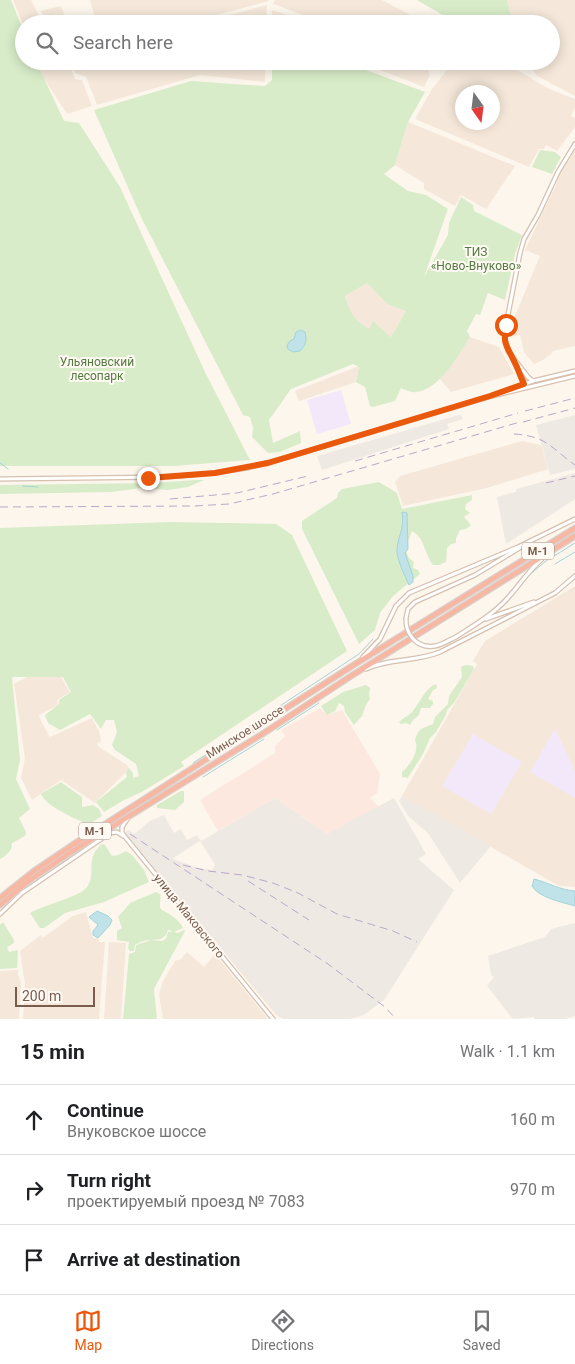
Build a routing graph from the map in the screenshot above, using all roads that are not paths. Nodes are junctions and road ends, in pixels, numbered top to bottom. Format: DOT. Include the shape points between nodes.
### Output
graph roads {
  1 [pos="575,144"];
  2 [pos="513,359"];
  3 [pos="575,371"];
  4 [pos="575,376"];
  5 [pos="528,377"];
  6 [pos="533,380"];
  7 [pos="526,383"];
  8 [pos="527,388"];
  9 [pos="490,396"];
  10 [pos="0,479"];
  11 [pos="575,520"];
  12 [pos="575,528"];
  13 [pos="575,536"];
  14 [pos="536,538"];
  15 [pos="556,547"];
  16 [pos="575,576"];
  17 [pos="546,598"];
  18 [pos="480,621"];
  19 [pos="352,666"];
  20 [pos="351,676"];
  21 [pos="135,812"];
  22 [pos="126,838"];
  23 [pos="0,898"];
  24 [pos="0,905"];
  25 [pos="0,914"];
  26 [pos="273,1019"];
  1 -- 2 [label="main road" via="521,248 505,331 506,346"];
  2 -- 5 [label="main road"];
  2 -- 7 [label="main road"];
  3 -- 6 [label="main road"];
  4 -- 8 [label="main road"];
  5 -- 6 [label="main road"];
  5 -- 7 [label="main road"];
  6 -- 7 [label="main road"];
  7 -- 8 [label="main road"];
  7 -- 9 [label="main road"];
  8 -- 9 [label="main road"];
  9 -- 10 [label="main road" via="247,468 166,477"];
  11 -- 14 [label="main road"];
  12 -- 19 [label="highway, Минское шоссе / М-1"];
  13 -- 15 [label="highway, М-1"];
  14 -- 18 [label="main road, bridge" via="481,572 416,602 408,609 406,618 408,632 414,640 422,645 437,646"];
  14 -- 19 [label="main road" via="409,593 396,606 380,639"];
  15 -- 18 [label="main road" via="534,566 506,600"];
  15 -- 20 [label="highway, Минское шоссе / М-1"];
  16 -- 17 [label="main road"];
  17 -- 18 [label="main road"];
  17 -- 20 [label="main road" via="432,655 386,662"];
  19 -- 23 [label="highway, Минское шоссе / М-1" via="74,844"];
  20 -- 21 [label="highway, Минское шоссе / М-1"];
  21 -- 22 [label="main road" via="122,826"];
  21 -- 24 [label="highway, Минское шоссе / М-1" via="45,869"];
  22 -- 25 [label="main road" via="116,832 110,833 22,893"];
  22 -- 26 [label="main road, улица Маковского"];
}
